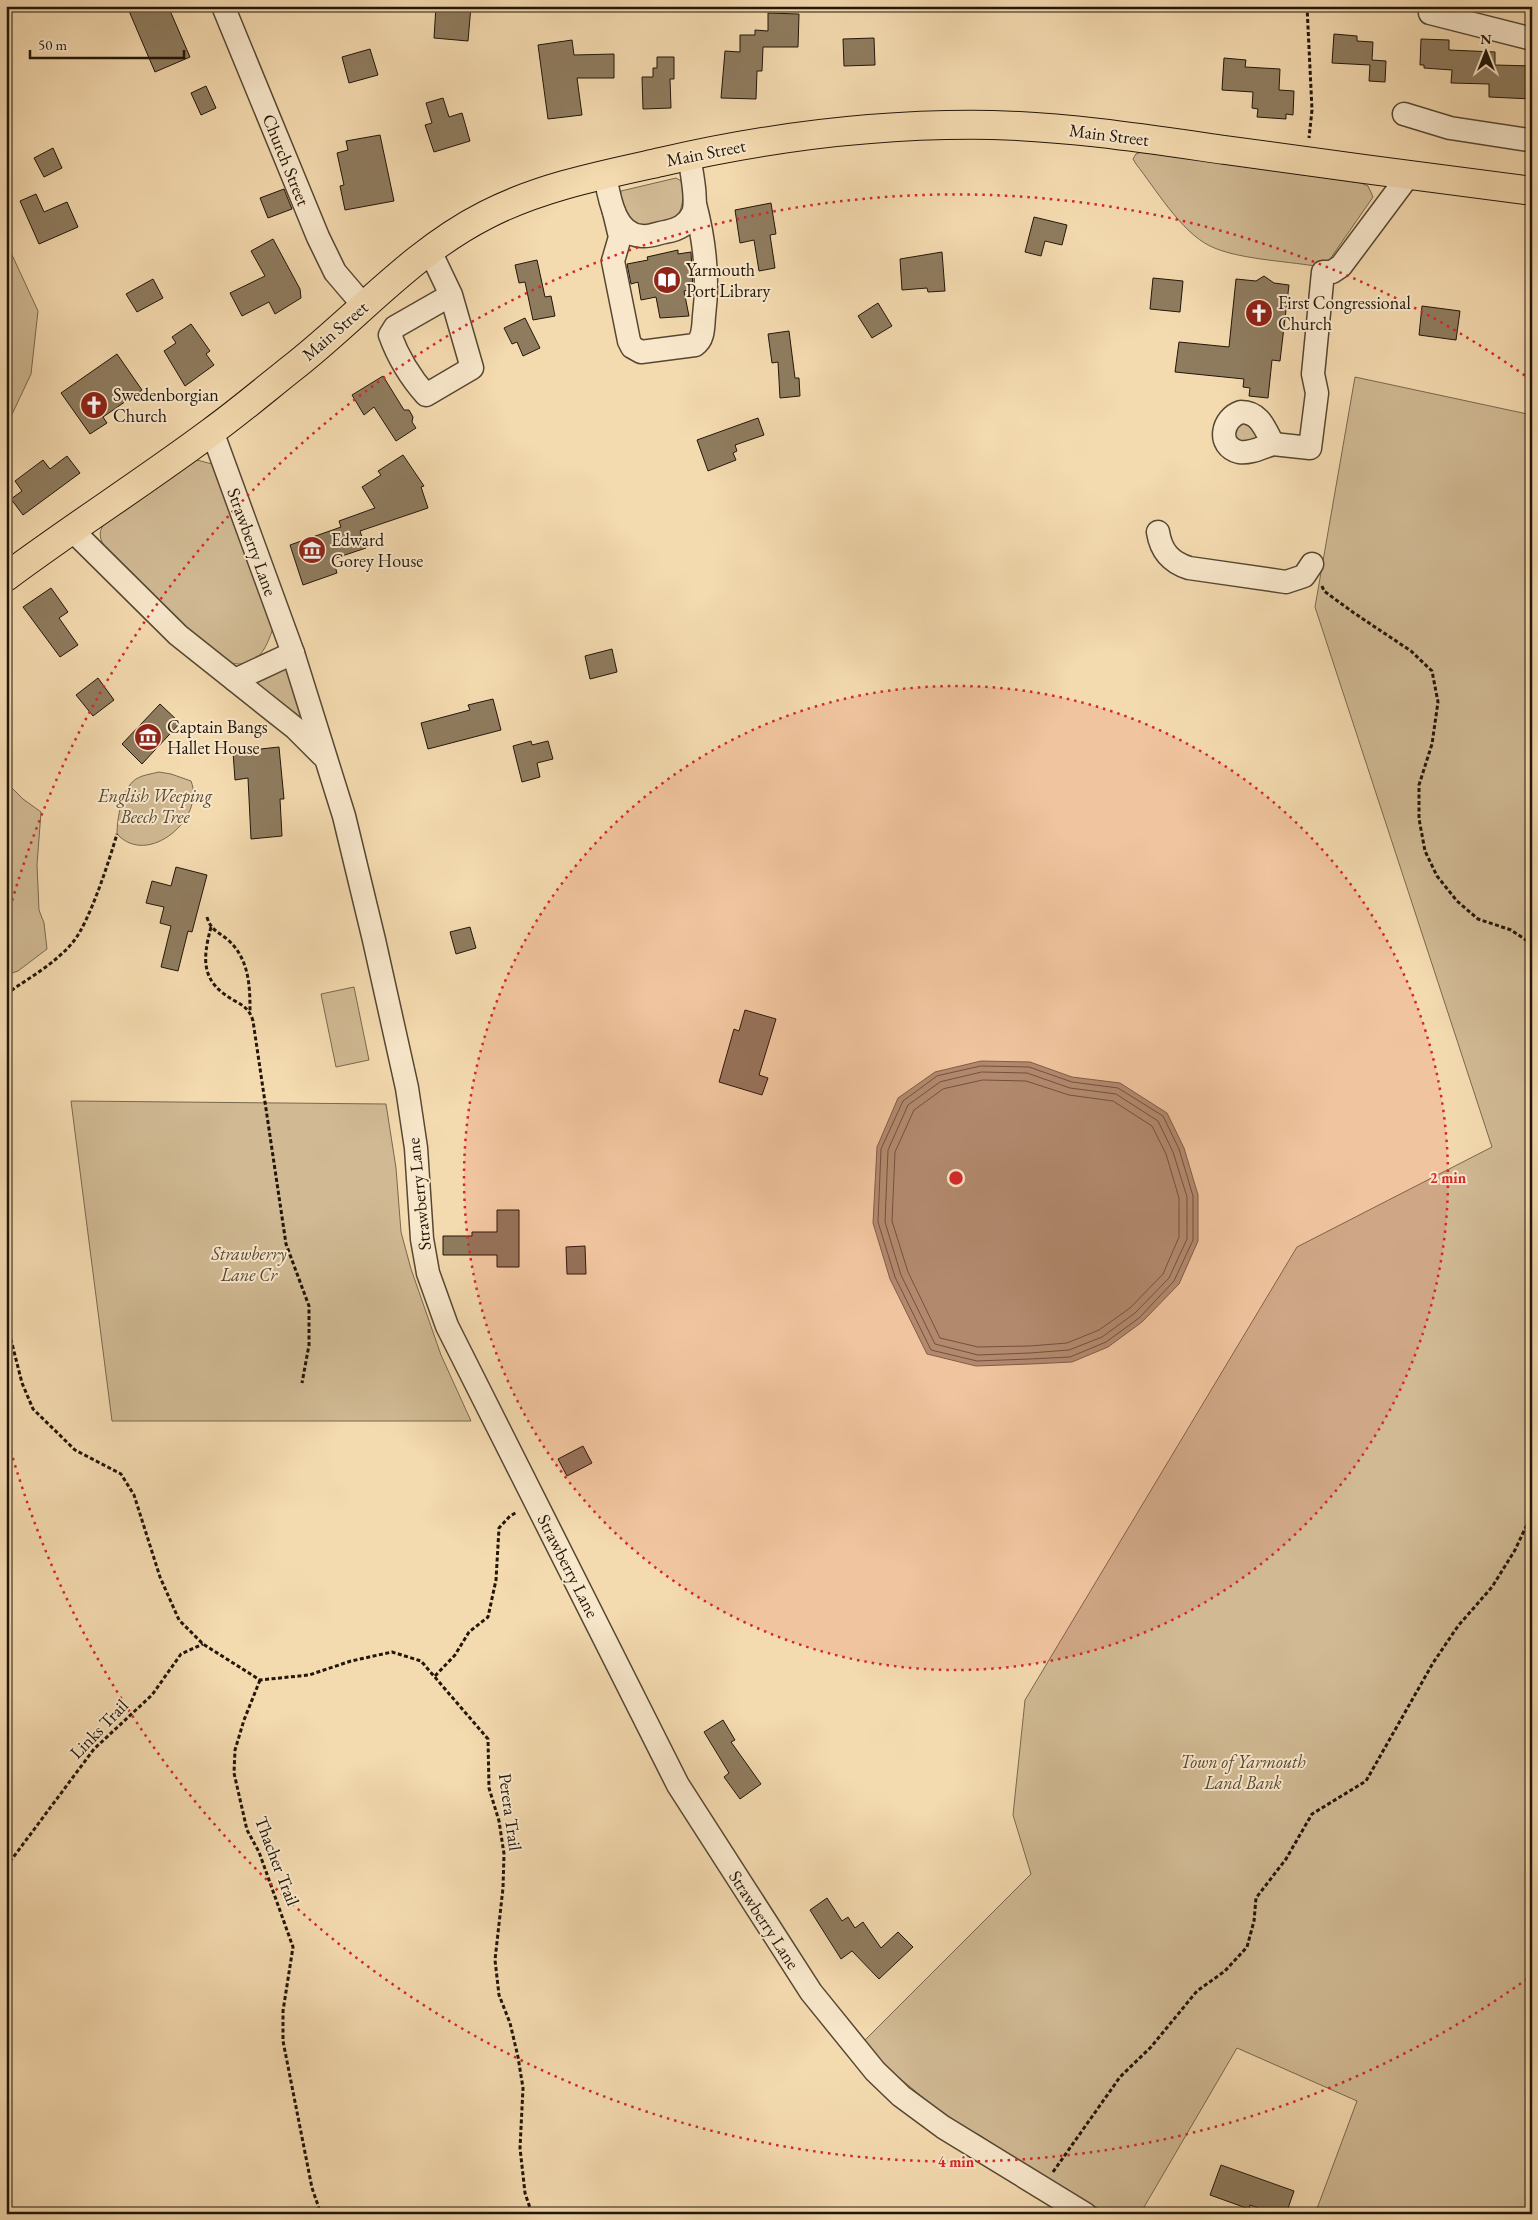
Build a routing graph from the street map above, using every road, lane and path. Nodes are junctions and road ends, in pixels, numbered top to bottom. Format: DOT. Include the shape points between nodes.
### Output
graph roads {
  1 [pos="223,6"];
  2 [pos="1307,6"];
  3 [pos="1430,13"];
  4 [pos="1532,39"];
  5 [pos="1404,114"];
  6 [pos="1528,140"];
  7 [pos="689,156"];
  8 [pos="1306,161"];
  9 [pos="605,175"];
  10 [pos="1409,175"];
  11 [pos="1532,191"];
  12 [pos="695,204"];
  13 [pos="614,212"];
  14 [pos="430,251"];
  15 [pos="451,295"];
  16 [pos="364,306"];
  17 [pos="212,431"];
  18 [pos="1273,444"];
  19 [pos="72,530"];
  20 [pos="1158,532"];
  21 [pos="1312,564"];
  22 [pos="6,577"];
  23 [pos="293,652"];
  24 [pos="235,680"];
  25 [pos="326,762"];
  26 [pos="117,834"];
  27 [pos="207,917"];
  28 [pos="211,927"];
  29 [pos="1532,944"];
  30 [pos="6,994"];
  31 [pos="250,1013"];
  32 [pos="6,1320"];
  33 [pos="302,1383"];
  34 [pos="536,1502"];
  35 [pos="1532,1514"];
  36 [pos="203,1644"];
  37 [pos="436,1676"];
  38 [pos="260,1680"];
  39 [pos="6,1867"];
  40 [pos="1041,2188"];
  41 [pos="321,2214"];
  42 [pos="532,2214"];
  43 [pos="1085,2214"];
  1 -- 16 [label="street, Church Street" via="318,237 335,272"];
  2 -- 8 [label="path" via="1312,110"];
  3 -- 4 [label="street"];
  5 -- 6 [label="street" via="1450,128"];
  7 -- 8 [label="main road, Main Street" via="838,132 989,125 1111,135"];
  7 -- 9 [label="main road, Main Street"];
  7 -- 12 [label="street"];
  8 -- 10 [label="main road, Main Street"];
  9 -- 13 [label="street"];
  9 -- 14 [label="main road, Main Street" via="561,186 505,206"];
  10 -- 11 [label="main road, Main Street"];
  10 -- 18 [label="street" via="1341,266 1332,272 1323,272 1313,374 1317,393 1310,448"];
  12 -- 13 [label="street" via="689,220 676,230 643,236 631,233"];
  12 -- 13 [label="street" via="708,282 702,338 695,345 641,352 629,341 613,261 620,237"];
  14 -- 15 [label="street"];
  14 -- 16 [label="main road, Main Street"];
  16 -- 17 [label="main road, Main Street"];
  17 -- 19 [label="main road, Main Street"];
  17 -- 23 [label="street, Strawberry Lane"];
  19 -- 22 [label="main road, Main Street"];
  19 -- 24 [label="street, Strawberry Lane" via="178,636"];
  20 -- 21 [label="street" via="1160,546 1167,556 1189,568 1286,582 1304,576"];
  21 -- 29 [label="path" via="1324,591 1405,646 1432,671 1438,702 1432,744 1419,785 1419,820 1425,850 1437,876 1456,901 1478,920 1511,930"];
  23 -- 24 [label="street"];
  23 -- 25 [label="street, Strawberry Lane"];
  24 -- 25 [label="street, Strawberry Lane" via="302,733"];
  25 -- 34 [label="street, Strawberry Lane" via="344,816 406,1088 416,1148 422,1239 428,1273 448,1326"];
  26 -- 30 [label="path" via="74,942 52,962"];
  27 -- 28 [label="path"];
  28 -- 31 [label="path" via="242,957 249,978"];
  28 -- 31 [label="path" via="205,952 206,973 216,989"];
  31 -- 33 [label="path" via="286,1244 309,1306 309,1345"];
  32 -- 36 [label="path" via="22,1383 33,1409 75,1450 120,1474 134,1495 160,1577 179,1620"];
  34 -- 37 [label="path" via="510,1516 499,1528 496,1580 488,1617 469,1632 455,1655"];
  34 -- 40 [label="street, Strawberry Lane" via="678,1785 811,1992 869,2065 901,2096 943,2127"];
  35 -- 40 [label="path" via="1492,1587 1458,1626 1366,1781 1312,1814 1286,1859 1256,1898 1247,1947 1225,1971 1197,1991 1151,2047 1120,2077"];
  36 -- 38 [label="path"];
  36 -- 39 [label="path, Links Trail" via="181,1654 152,1696 94,1749"];
  37 -- 38 [label="path, Perera Trail" via="421,1661 392,1652 309,1675"];
  37 -- 42 [label="path, Perera Trail" via="488,1739 490,1788 504,1854 494,1960 499,1995 510,2023 523,2088 520,2148 525,2193"];
  38 -- 41 [label="path, Thacher Trail" via="235,1750 234,1773 247,1830 259,1852 293,1947 283,2041 312,2188"];
  40 -- 43 [label="street, Strawberry Lane"];
}
